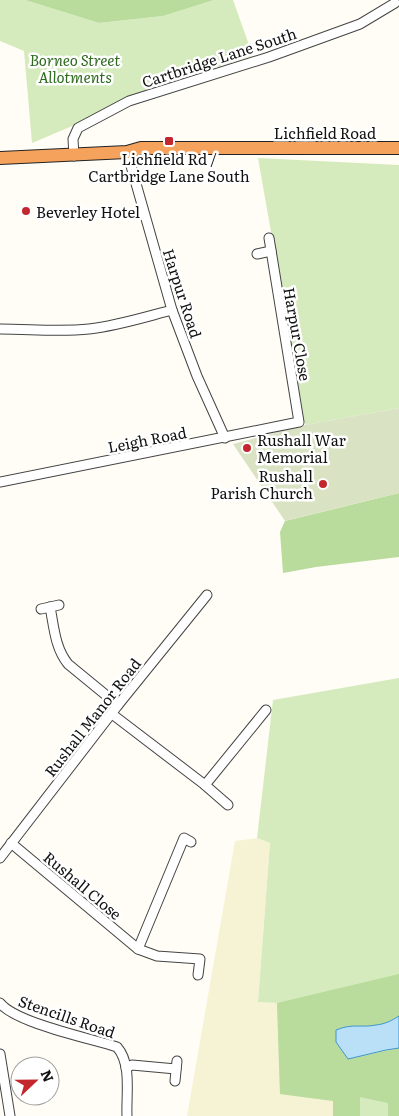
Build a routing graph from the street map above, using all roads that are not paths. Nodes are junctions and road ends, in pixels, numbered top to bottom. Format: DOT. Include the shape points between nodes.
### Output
graph roads {
  1 [pos="395,3"];
  2 [pos="399,148"];
  3 [pos="127,152"];
  4 [pos="74,156"];
  5 [pos="0,158"];
  6 [pos="269,238"];
  7 [pos="270,252"];
  8 [pos="257,254"];
  9 [pos="172,310"];
  10 [pos="0,328"];
  11 [pos="299,422"];
  12 [pos="226,438"];
  13 [pos="0,482"];
  14 [pos="207,595"];
  15 [pos="50,607"];
  16 [pos="118,705"];
  17 [pos="266,710"];
  18 [pos="112,714"];
  19 [pos="205,785"];
  20 [pos="228,805"];
  21 [pos="191,842"];
  22 [pos="11,843"];
  23 [pos="2,853"];
  24 [pos="138,949"];
  25 [pos="198,975"];
  26 [pos="1,1008"];
  27 [pos="0,1054"];
  28 [pos="126,1068"];
  29 [pos="175,1081"];
  30 [pos="10,1116"];
  31 [pos="126,1116"];
  1 -- 4 [label="street, Cartbridge Lane South" via="360,24 269,57 129,101 78,128 73,138"];
  2 -- 3 [label="highway, Lichfield Road" via="141,148"];
  3 -- 4 [label="highway, Lichfield Road"];
  3 -- 9 [label="street, Harpur Road"];
  4 -- 5 [label="highway, Lichfield Road"];
  6 -- 7 [label="street, Harpur Close"];
  7 -- 8 [label="street"];
  7 -- 11 [label="street, Harpur Close"];
  9 -- 10 [label="street" via="90,329"];
  9 -- 12 [label="street, Harpur Road" via="197,376"];
  11 -- 12 [label="street, Leigh Road"];
  12 -- 13 [label="street, Leigh Road"];
  14 -- 16 [label="street, Rushall Manor Road"];
  15 -- 16 [label="street" via="63,658"];
  16 -- 18 [label="street, Rushall Manor Road"];
  17 -- 19 [label="street" via="257,729"];
  18 -- 19 [label="street"];
  18 -- 22 [label="street, Rushall Manor Road"];
  19 -- 20 [label="street"];
  21 -- 24 [label="street" via="184,838"];
  22 -- 23 [label="street, Rushall Manor Road"];
  22 -- 24 [label="street, Rushall Close"];
  24 -- 25 [label="street, Rushall Close" via="157,956 200,959"];
  26 -- 28 [label="street, Stencills Road" via="34,1022 116,1047 125,1060"];
  27 -- 30 [label="street"];
  28 -- 29 [label="street" via="132,1065 177,1065"];
  28 -- 31 [label="street, Stencills Road"];
}
